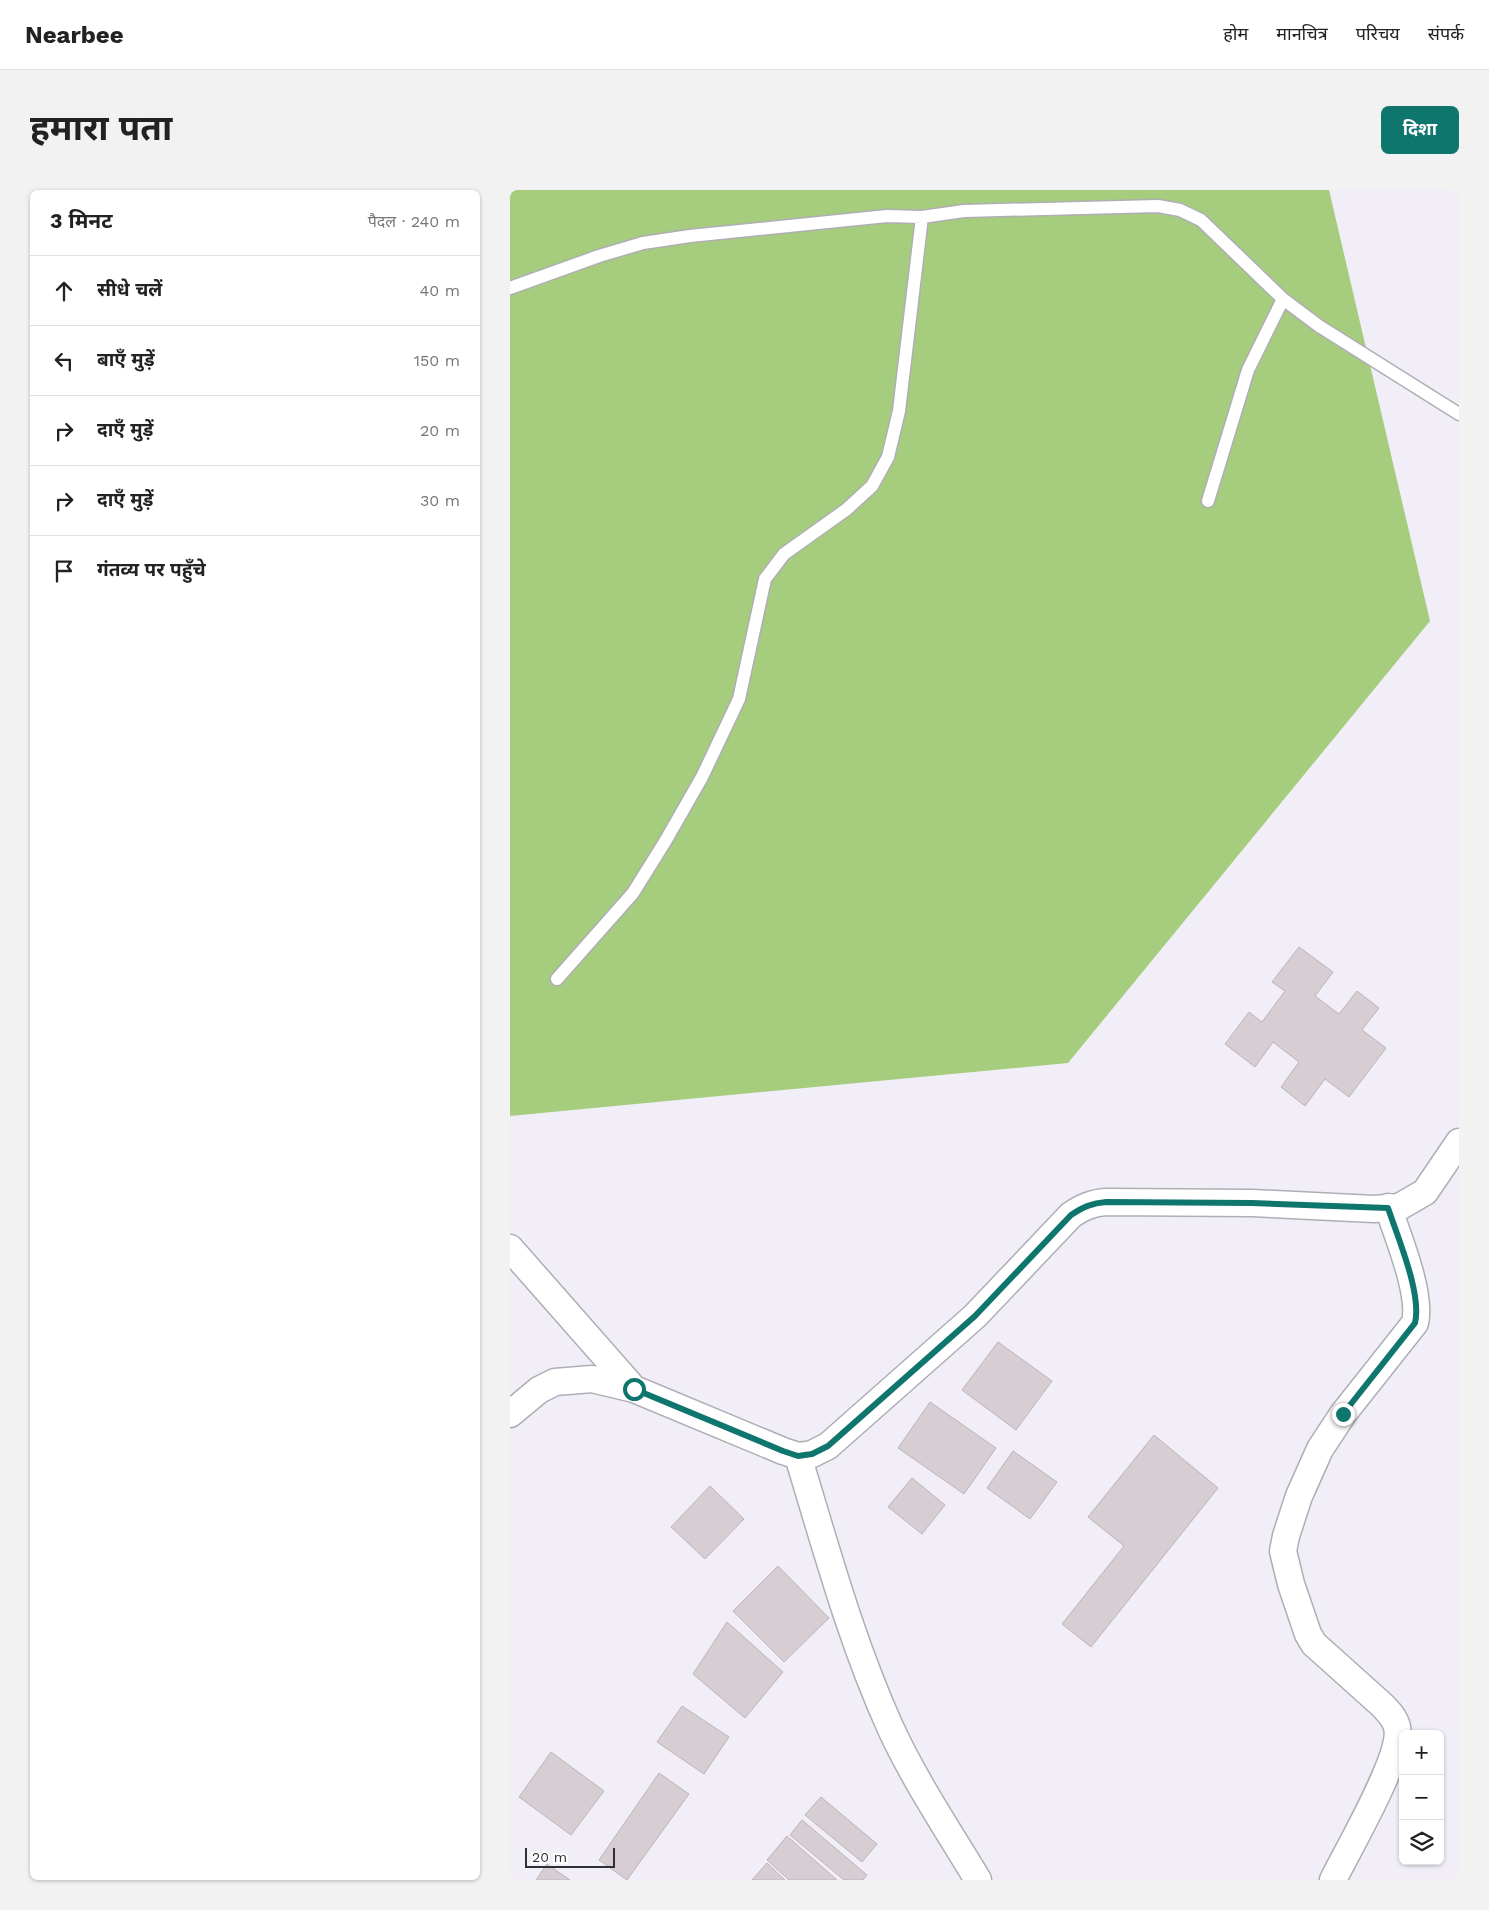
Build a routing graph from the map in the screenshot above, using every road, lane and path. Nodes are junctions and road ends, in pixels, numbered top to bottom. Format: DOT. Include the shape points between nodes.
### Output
graph roads {
  1 [pos="922,217"];
  2 [pos="510,288"];
  3 [pos="1283,299"];
  4 [pos="1459,414"];
  5 [pos="1208,501"];
  6 [pos="557,979"];
  7 [pos="1459,1142"];
  8 [pos="1388,1208"];
  9 [pos="510,1248"];
  10 [pos="634,1389"];
  11 [pos="510,1414"];
  12 [pos="798,1456"];
  13 [pos="978,1880"];
  14 [pos="1333,1880"];
  1 -- 2 [label="lane" via="887,216 643,243"];
  1 -- 3 [label="lane" via="964,211 1158,206 1180,210 1201,220"];
  1 -- 6 [label="lane" via="899,411 882,472 847,509 784,554 768,574 739,699 702,777 633,893"];
  3 -- 4 [label="lane" via="1319,326"];
  3 -- 5 [label="lane" via="1248,370"];
  7 -- 8 [label="street" via="1425,1192 1399,1207"];
  8 -- 12 [label="street" via="1155,1202 1094,1203 1083,1207 1071,1215 975,1316 870,1412 828,1446 812,1454"];
  8 -- 14 [label="street" via="1414,1290 1418,1310 1415,1323 1320,1448 1299,1496 1284,1551 1291,1584 1314,1644 1391,1714 1397,1728 1391,1759 1376,1797"];
  9 -- 10 [label="street"];
  10 -- 11 [label="street" via="592,1379 555,1382 539,1390"];
  10 -- 12 [label="street"];
  12 -- 13 [label="street" via="870,1679 916,1778"];
}
